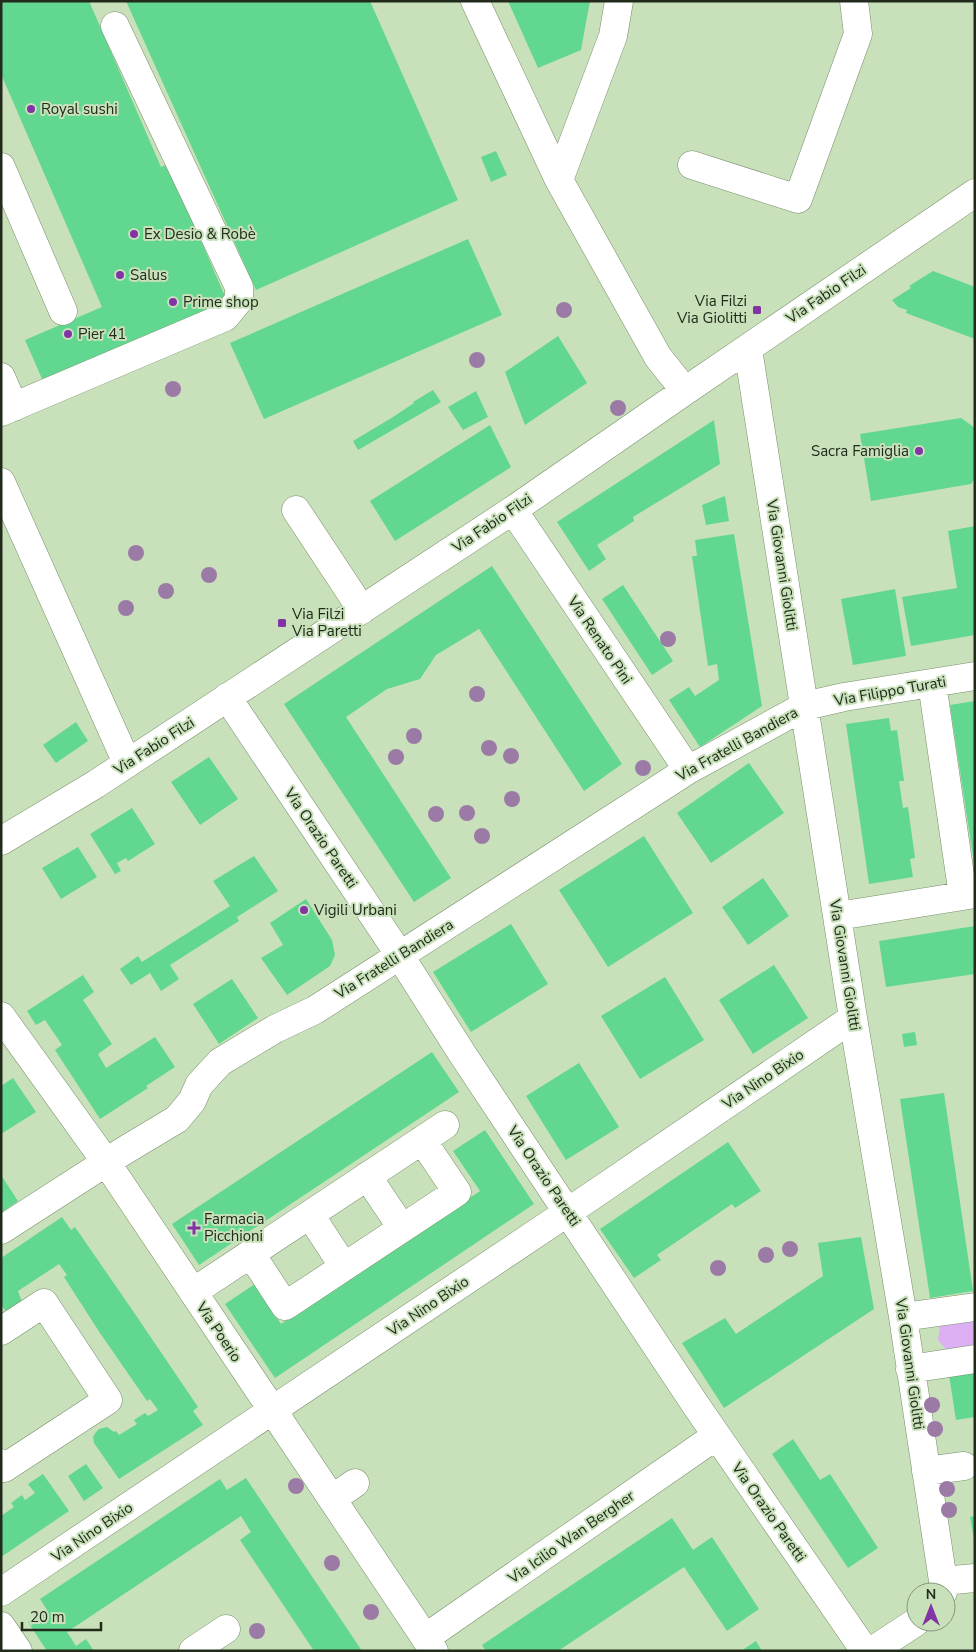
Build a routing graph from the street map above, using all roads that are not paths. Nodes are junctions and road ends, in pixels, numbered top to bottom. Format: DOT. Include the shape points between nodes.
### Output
graph roads {
  1 [pos="475,1"];
  2 [pos="619,1"];
  3 [pos="854,1"];
  4 [pos="115,26"];
  5 [pos="692,165"];
  6 [pos="1,167"];
  7 [pos="559,180"];
  8 [pos="975,193"];
  9 [pos="9,207"];
  10 [pos="63,311"];
  11 [pos="748,349"];
  12 [pos="1,376"];
  13 [pos="684,391"];
  14 [pos="8,410"];
  15 [pos="1,482"];
  16 [pos="296,510"];
  17 [pos="513,510"];
  18 [pos="362,610"];
  19 [pos="975,676"];
  20 [pos="932,683"];
  21 [pos="227,697"];
  22 [pos="805,706"];
  23 [pos="127,762"];
  24 [pos="688,770"];
  25 [pos="1,841"];
  26 [pos="969,895"];
  27 [pos="838,916"];
  28 [pos="400,956"];
  29 [pos="1,1016"];
  30 [pos="853,1018"];
  31 [pos="445,1125"];
  32 [pos="422,1140"];
  33 [pos="106,1162"];
  34 [pos="367,1176"];
  35 [pos="568,1212"];
  36 [pos="310,1215"];
  37 [pos="402,1228"];
  38 [pos="1,1230"];
  39 [pos="251,1254"];
  40 [pos="344,1267"];
  41 [pos="193,1292"];
  42 [pos="975,1307"];
  43 [pos="903,1317"];
  44 [pos="1,1331"];
  45 [pos="975,1359"];
  46 [pos="910,1369"];
  47 [pos="273,1411"];
  48 [pos="716,1436"];
  49 [pos="1,1463"];
  50 [pos="964,1466"];
  51 [pos="926,1471"];
  52 [pos="356,1483"];
  53 [pos="332,1499"];
  54 [pos="975,1578"];
  55 [pos="942,1582"];
  56 [pos="956,1583"];
  57 [pos="1,1592"];
  58 [pos="1,1626"];
  59 [pos="226,1629"];
  60 [pos="906,1629"];
  61 [pos="430,1644"];
  62 [pos="878,1648"];
  63 [pos="18,1651"];
  64 [pos="193,1651"];
  1 -- 7 [label="street"];
  2 -- 7 [label="street" via="613,36"];
  3 -- 5 [label="street" via="858,34 798,199"];
  4 -- 14 [label="street" via="239,287 239,300 225,317"];
  6 -- 9 [label="street"];
  7 -- 13 [label="street" via="658,357"];
  8 -- 11 [label="street, Via Fabio Filzi"];
  9 -- 10 [label="street"];
  11 -- 13 [label="street, Via Fabio Filzi"];
  11 -- 22 [label="street, Via Giovanni Giolitti"];
  12 -- 14 [label="street"];
  13 -- 17 [label="street, Via Fabio Filzi"];
  15 -- 23 [label="street"];
  16 -- 18 [label="street"];
  17 -- 18 [label="street, Via Fabio Filzi"];
  17 -- 24 [label="street, Via Renato Pini"];
  18 -- 21 [label="street, Via Fabio Filzi"];
  19 -- 20 [label="street, Via Filippo Turati"];
  20 -- 22 [label="street, Via Filippo Turati"];
  20 -- 26 [label="street"];
  21 -- 23 [label="street, Via Fabio Filzi"];
  21 -- 28 [label="street, Via Orazio Paretti"];
  22 -- 24 [label="street, Via Fratelli Bandiera"];
  22 -- 27 [label="street, Via Giovanni Giolitti"];
  23 -- 25 [label="street, Via Fabio Filzi"];
  24 -- 28 [label="street, Via Fratelli Bandiera"];
  26 -- 27 [label="street"];
  27 -- 30 [label="street, Via Giovanni Giolitti"];
  28 -- 33 [label="street, Via Fratelli Bandiera" via="315,1010 274,1029 220,1062 199,1085 192,1102 177,1119"];
  28 -- 35 [label="street, Via Orazio Paretti"];
  29 -- 33 [label="street, Via Poerio"];
  30 -- 35 [label="street, Via Nino Bixio"];
  30 -- 43 [label="street, Via Giovanni Giolitti"];
  31 -- 32 [label="street"];
  32 -- 34 [label="street"];
  32 -- 37 [label="street" via="456,1192"];
  33 -- 38 [label="street, Via Fratelli Bandiera"];
  33 -- 41 [label="street, Via Poerio"];
  34 -- 36 [label="street"];
  34 -- 37 [label="street"];
  35 -- 47 [label="street, Via Nino Bixio"];
  35 -- 48 [label="street, Via Orazio Paretti" via="618,1304"];
  36 -- 39 [label="street"];
  36 -- 40 [label="street"];
  37 -- 40 [label="street"];
  39 -- 40 [label="street" via="285,1306"];
  39 -- 41 [label="street"];
  41 -- 47 [label="street, Via Poerio"];
  42 -- 43 [label="street"];
  43 -- 46 [label="street, Via Giovanni Giolitti"];
  44 -- 49 [label="street" via="44,1303 108,1400 4,1468"];
  45 -- 46 [label="street"];
  46 -- 51 [label="street, Via Giovanni Giolitti"];
  47 -- 53 [label="street, Via Poerio"];
  47 -- 57 [label="street, Via Nino Bixio"];
  48 -- 61 [label="street, Via Icilio Wan Bergher"];
  48 -- 62 [label="street, Via Orazio Paretti"];
  50 -- 51 [label="street"];
  51 -- 55 [label="street, Via Giovanni Giolitti"];
  52 -- 53 [label="street"];
  53 -- 61 [label="street, Via Poerio"];
  54 -- 56 [label="street"];
  58 -- 63 [label="street"];
  59 -- 64 [label="street"];
  60 -- 62 [label="street"];
}
